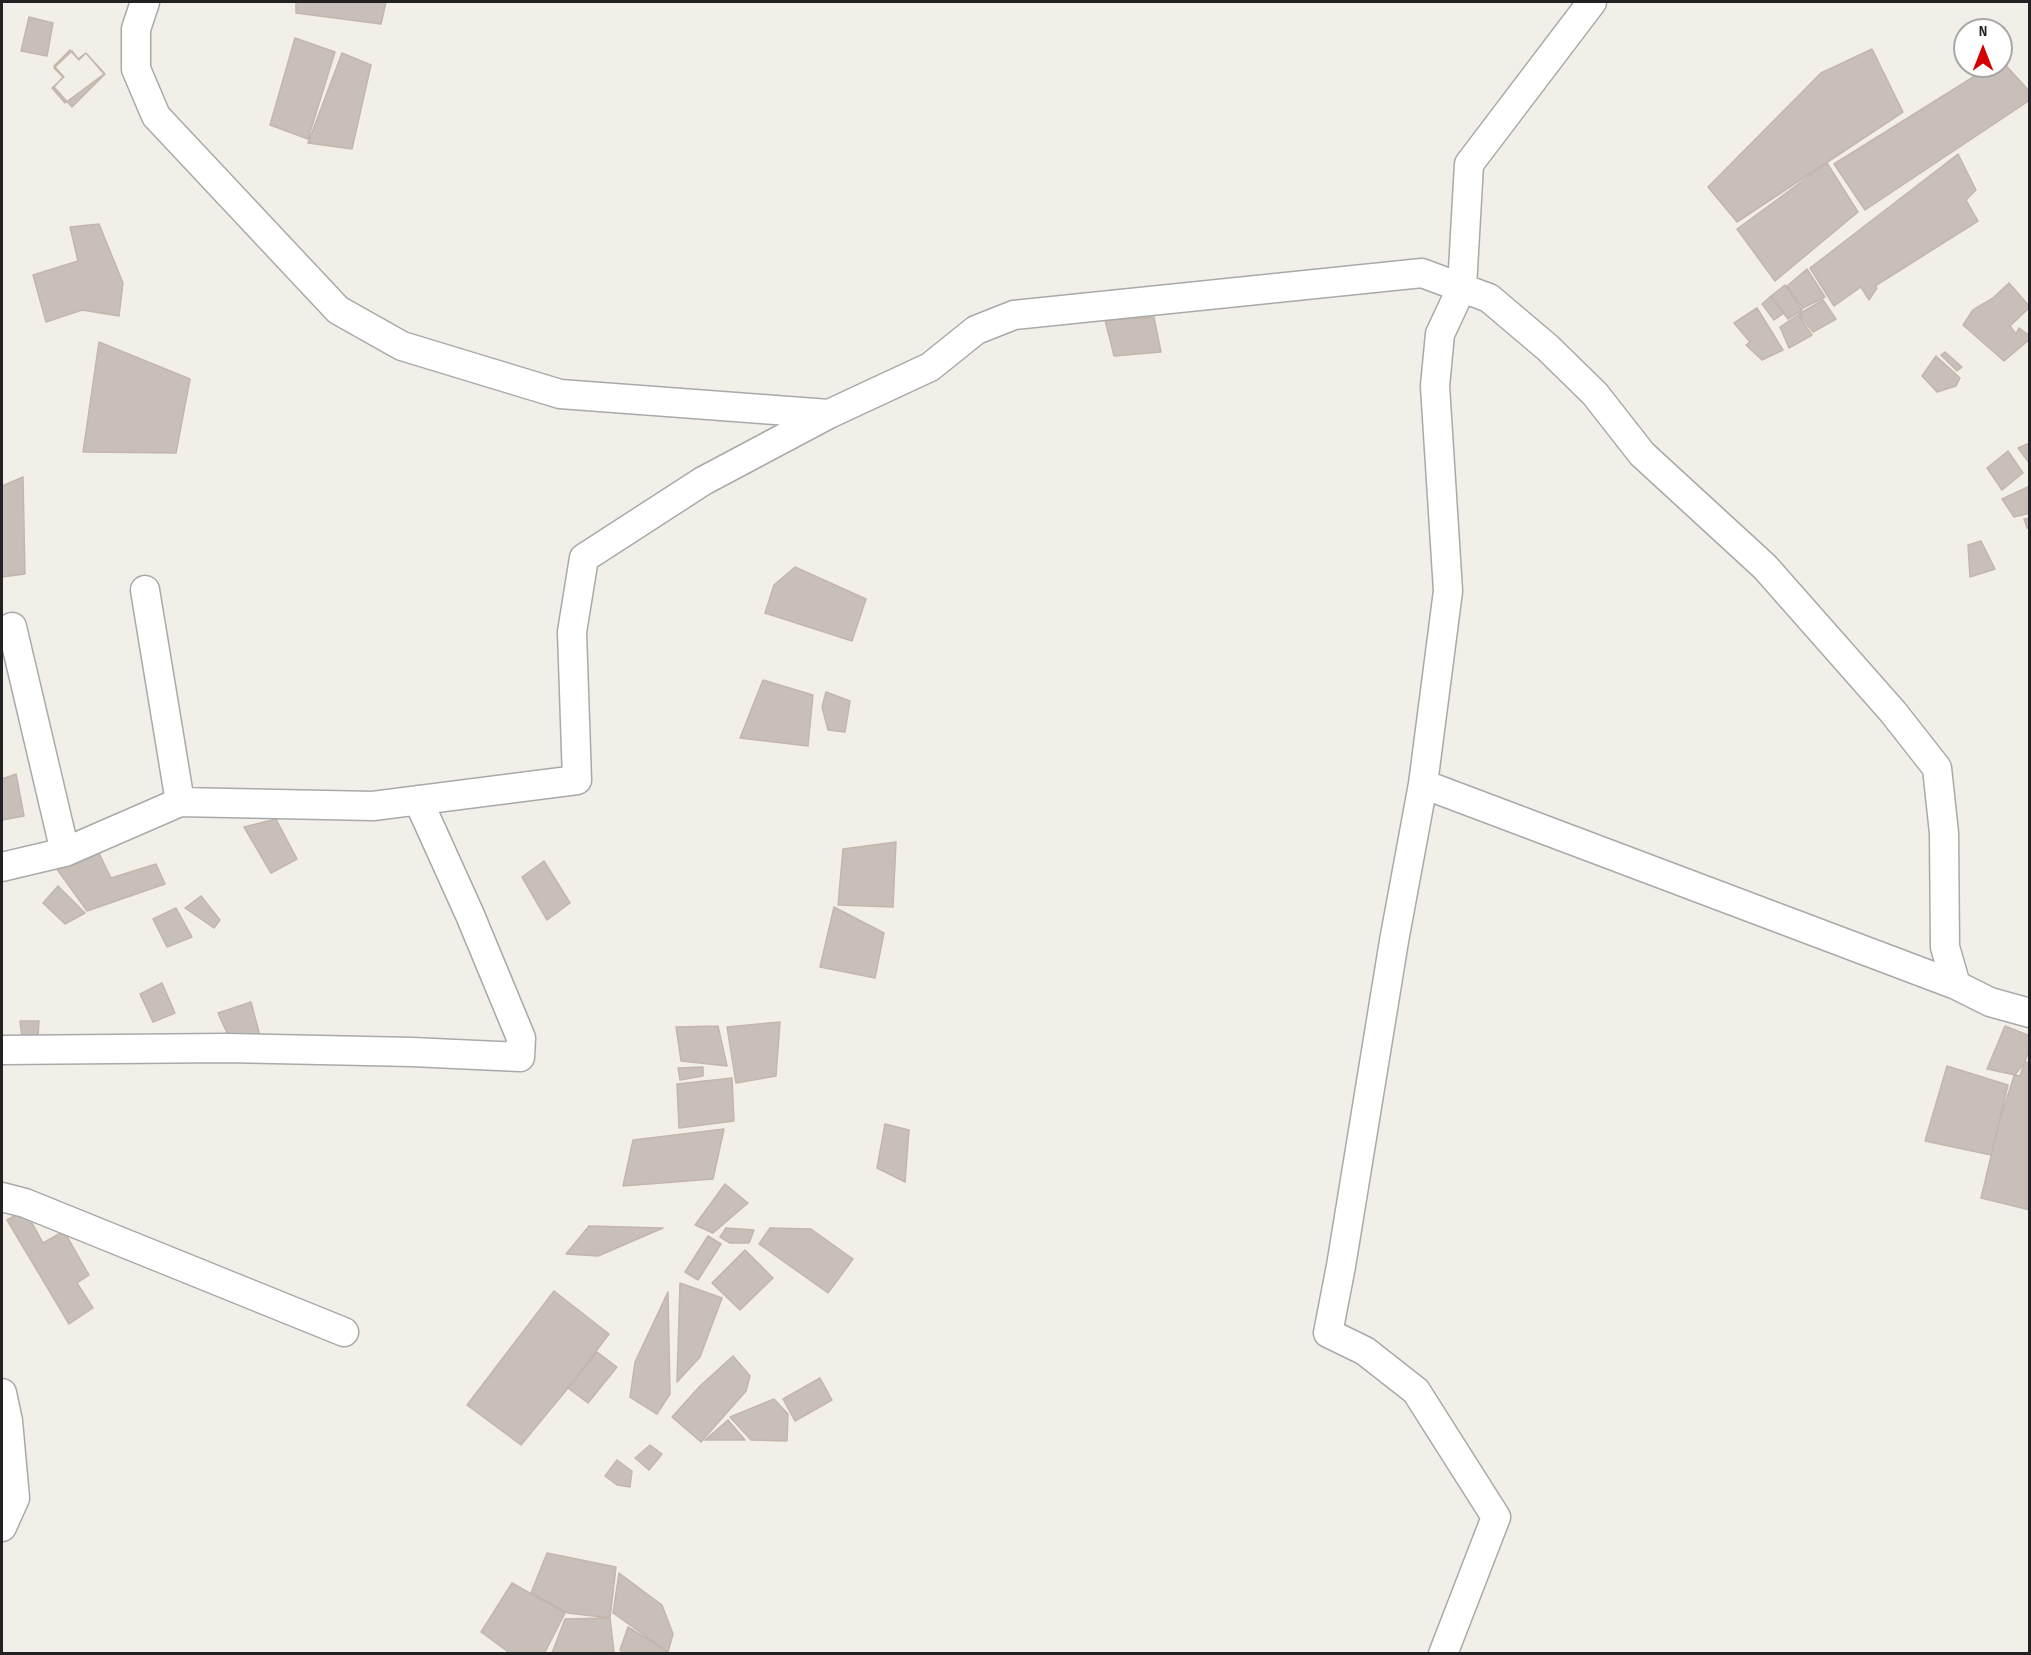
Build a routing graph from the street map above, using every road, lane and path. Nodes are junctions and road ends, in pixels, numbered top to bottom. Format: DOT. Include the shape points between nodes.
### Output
graph roads {
  1 [pos="145,2"];
  2 [pos="1592,2"];
  3 [pos="1462,286"];
  4 [pos="829,414"];
  5 [pos="146,590"];
  6 [pos="12,627"];
  7 [pos="1423,784"];
  8 [pos="418,800"];
  9 [pos="180,802"];
  10 [pos="65,852"];
  11 [pos="2,867"];
  12 [pos="1956,985"];
  13 [pos="2030,1013"];
  14 [pos="2,1050"];
  15 [pos="2,1197"];
  16 [pos="344,1332"];
  17 [pos="2,1393"];
  18 [pos="2,1527"];
  19 [pos="1443,1653"];
  1 -- 4 [label="street" via="136,29 136,69 156,116 338,310 402,346 560,394"];
  2 -- 3 [label="street" via="1469,164"];
  3 -- 4 [label="street" via="1422,273 1014,315 975,330 930,367"];
  3 -- 7 [label="street" via="1440,334 1435,386 1448,591"];
  3 -- 12 [label="street" via="1489,298 1595,394 1642,454 1765,567 1937,768 1944,833 1945,947"];
  4 -- 8 [label="street" via="703,481 584,558 572,632 577,780"];
  5 -- 9 [label="street"];
  6 -- 10 [label="street"];
  7 -- 12 [label="street"];
  7 -- 19 [label="street" via="1328,1333 1365,1351 1416,1391 1496,1517"];
  8 -- 9 [label="street" via="373,806"];
  8 -- 14 [label="street" via="521,1038 520,1057 227,1048"];
  9 -- 10 [label="street"];
  10 -- 11 [label="street"];
  12 -- 13 [label="street" via="1990,1002"];
  15 -- 16 [label="street"];
  17 -- 18 [label="street" via="15,1498"];
}
